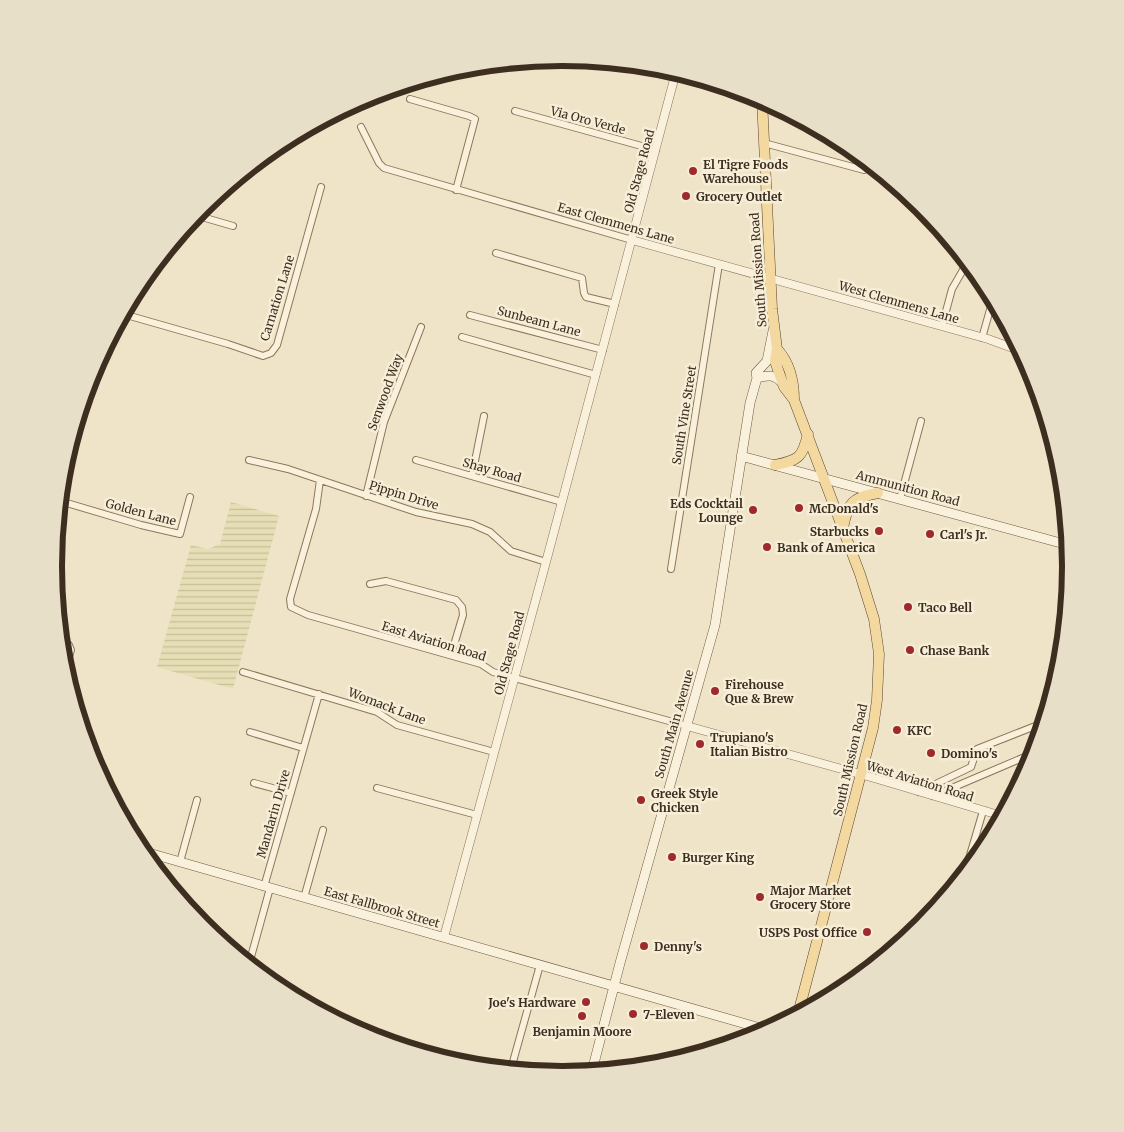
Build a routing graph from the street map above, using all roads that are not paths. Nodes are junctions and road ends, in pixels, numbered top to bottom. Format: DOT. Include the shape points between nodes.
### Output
graph roads {
  1 [pos="674,80"];
  2 [pos="410,99"];
  3 [pos="762,109"];
  4 [pos="515,112"];
  5 [pos="361,127"];
  6 [pos="764,143"];
  7 [pos="656,150"];
  8 [pos="864,170"];
  9 [pos="321,187"];
  10 [pos="456,190"];
  11 [pos="204,218"];
  12 [pos="234,226"];
  13 [pos="632,240"];
  14 [pos="496,253"];
  15 [pos="720,264"];
  16 [pos="964,270"];
  17 [pos="770,278"];
  18 [pos="615,304"];
  19 [pos="990,309"];
  20 [pos="470,314"];
  21 [pos="129,316"];
  22 [pos="942,326"];
  23 [pos="421,327"];
  24 [pos="774,328"];
  25 [pos="462,337"];
  26 [pos="982,338"];
  27 [pos="1011,348"];
  28 [pos="777,349"];
  29 [pos="603,350"];
  30 [pos="596,375"];
  31 [pos="757,378"];
  32 [pos="784,386"];
  33 [pos="794,400"];
  34 [pos="484,416"];
  35 [pos="921,421"];
  36 [pos="808,434"];
  37 [pos="741,456"];
  38 [pos="249,460"];
  39 [pos="416,460"];
  40 [pos="775,465"];
  41 [pos="472,476"];
  42 [pos="824,478"];
  43 [pos="320,480"];
  44 [pos="878,493"];
  45 [pos="366,496"];
  46 [pos="190,497"];
  47 [pos="900,499"];
  48 [pos="562,502"];
  49 [pos="67,503"];
  50 [pos="842,529"];
  51 [pos="1061,543"];
  52 [pos="546,562"];
  53 [pos="671,569"];
  54 [pos="370,584"];
  55 [pos="451,655"];
  56 [pos="243,672"];
  57 [pos="513,677"];
  58 [pos="319,694"];
  59 [pos="1036,725"];
  60 [pos="687,726"];
  61 [pos="250,732"];
  62 [pos="303,748"];
  63 [pos="494,752"];
  64 [pos="1023,758"];
  65 [pos="861,775"];
  66 [pos="254,783"];
  67 [pos="377,788"];
  68 [pos="919,792"];
  69 [pos="291,793"];
  70 [pos="932,796"];
  71 [pos="197,800"];
  72 [pos="982,811"];
  73 [pos="996,814"];
  74 [pos="477,815"];
  75 [pos="323,830"];
  76 [pos="970,853"];
  77 [pos="155,855"];
  78 [pos="180,862"];
  79 [pos="267,887"];
  80 [pos="304,898"];
  81 [pos="444,937"];
  82 [pos="251,956"];
  83 [pos="540,965"];
  84 [pos="615,986"];
  85 [pos="800,1005"];
  86 [pos="754,1026"];
  87 [pos="513,1062"];
  88 [pos="596,1064"];
  1 -- 7 [label="street, Old Stage Road"];
  2 -- 10 [label="street" via="475,119"];
  3 -- 6 [label="main road, South Mission Road"];
  4 -- 7 [label="street, Via Oro Verde"];
  5 -- 10 [label="street, East Clemmens Lane" via="384,168"];
  6 -- 8 [label="street"];
  6 -- 17 [label="main road, South Mission Road"];
  7 -- 13 [label="street, Old Stage Road"];
  9 -- 21 [label="street, Carnation Lane" via="277,345 271,353 263,356"];
  10 -- 13 [label="street, East Clemmens Lane"];
  11 -- 12 [label="street"];
  13 -- 15 [label="street, East Clemmens Lane"];
  13 -- 18 [label="street, Old Stage Road"];
  14 -- 18 [label="street" via="582,278 586,297"];
  15 -- 17 [label="street, East Clemmens Lane"];
  15 -- 53 [label="street, South Vine Street"];
  16 -- 22 [label="street" via="952,289"];
  17 -- 22 [label="street, West Clemmens Lane"];
  17 -- 24 [label="main road, South Mission Road"];
  18 -- 29 [label="street, Old Stage Road"];
  19 -- 26 [label="street"];
  20 -- 29 [label="street, Sunbeam Lane"];
  22 -- 26 [label="street, West Clemmens Lane"];
  23 -- 45 [label="street, Senwood Way" via="384,422"];
  24 -- 28 [label="main road, South Mission Road"];
  24 -- 31 [label="main road, South Main Avenue" via="766,361 756,373"];
  25 -- 30 [label="street"];
  26 -- 27 [label="street, West Clemmens Lane"];
  28 -- 32 [label="main road, South Mission Road" via="776,361"];
  28 -- 33 [label="main road, South Mission Road" via="785,357 794,385"];
  29 -- 30 [label="street, Old Stage Road"];
  30 -- 48 [label="street, Old Stage Road"];
  31 -- 32 [label="main road" via="768,374"];
  31 -- 37 [label="main road, South Main Avenue"];
  32 -- 33 [label="main road, South Mission Road"];
  33 -- 36 [label="main road, South Mission Road"];
  34 -- 41 [label="street"];
  35 -- 47 [label="street"];
  36 -- 40 [label="main road" via="804,450 796,460"];
  36 -- 42 [label="main road, South Mission Road"];
  37 -- 40 [label="main road, Ammunition Road"];
  37 -- 60 [label="main road, South Main Avenue" via="715,625"];
  38 -- 43 [label="street, Pippin Drive"];
  39 -- 41 [label="street, Shay Road"];
  40 -- 42 [label="main road, Ammunition Road"];
  41 -- 48 [label="street, Shay Road"];
  42 -- 44 [label="main road, Ammunition Road"];
  42 -- 50 [label="main road, South Mission Road"];
  43 -- 45 [label="street, Pippin Drive"];
  43 -- 55 [label="street, East Aviation Road" via="316,509 290,599 291,607 308,615"];
  44 -- 47 [label="main road, Ammunition Road"];
  44 -- 50 [label="main road" via="855,499 850,504"];
  45 -- 52 [label="street, Pippin Drive" via="416,512 472,524 490,532 511,550"];
  46 -- 49 [label="street, Golden Lane" via="180,534"];
  47 -- 51 [label="main road, Ammunition Road"];
  48 -- 52 [label="street, Old Stage Road"];
  50 -- 65 [label="main road, South Mission Road" via="868,598 879,654 874,718"];
  52 -- 57 [label="street, Old Stage Road"];
  54 -- 55 [label="street" via="386,581 456,600 463,615"];
  55 -- 57 [label="street, East Aviation Road"];
  56 -- 58 [label="street, Womack Lane"];
  57 -- 60 [label="street, East Aviation Road"];
  57 -- 63 [label="street, Old Stage Road"];
  58 -- 62 [label="street, Mandarin Drive"];
  58 -- 63 [label="street, Womack Lane" via="377,712 397,724"];
  59 -- 68 [label="street" via="977,749 971,767"];
  60 -- 65 [label="street, West Aviation Road"];
  60 -- 84 [label="main road, South Main Avenue"];
  61 -- 62 [label="street"];
  62 -- 69 [label="street, Mandarin Drive"];
  63 -- 74 [label="street, Old Stage Road"];
  64 -- 70 [label="street"];
  65 -- 68 [label="street, West Aviation Road"];
  65 -- 85 [label="main road, South Mission Road"];
  66 -- 69 [label="street"];
  67 -- 74 [label="street"];
  68 -- 70 [label="street, West Aviation Road"];
  69 -- 79 [label="street, Mandarin Drive"];
  70 -- 72 [label="street, West Aviation Road"];
  71 -- 78 [label="street"];
  72 -- 73 [label="street, West Aviation Road"];
  72 -- 76 [label="street"];
  74 -- 81 [label="street, Old Stage Road"];
  75 -- 80 [label="street"];
  77 -- 78 [label="main road, East Fallbrook Street"];
  78 -- 79 [label="main road, East Fallbrook Street"];
  79 -- 80 [label="main road, East Fallbrook Street"];
  79 -- 82 [label="street, Mandarin Drive"];
  80 -- 81 [label="main road, East Fallbrook Street"];
  81 -- 83 [label="main road, East Fallbrook Street"];
  83 -- 84 [label="main road, East Fallbrook Street"];
  83 -- 87 [label="street"];
  84 -- 86 [label="main road, East Fallbrook Street"];
  84 -- 88 [label="main road, South Main Avenue"];
}
